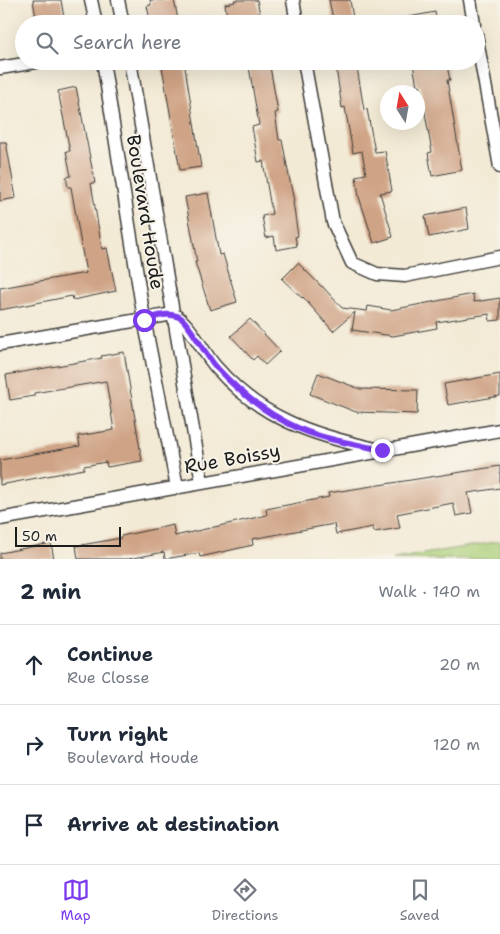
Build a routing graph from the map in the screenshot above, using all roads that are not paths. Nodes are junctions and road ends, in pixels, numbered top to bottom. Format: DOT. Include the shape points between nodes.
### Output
graph roads {
  1 [pos="91,0"];
  2 [pos="118,0"];
  3 [pos="293,0"];
  4 [pos="470,0"];
  5 [pos="94,15"];
  6 [pos="121,15"];
  7 [pos="296,15"];
  8 [pos="472,15"];
  9 [pos="15,66"];
  10 [pos="0,68"];
  11 [pos="104,70"];
  12 [pos="132,70"];
  13 [pos="306,70"];
  14 [pos="482,70"];
  15 [pos="500,167"];
  16 [pos="500,257"];
  17 [pos="173,314"];
  18 [pos="144,320"];
  19 [pos="0,344"];
  20 [pos="500,430"];
  21 [pos="382,450"];
  22 [pos="202,482"];
  23 [pos="177,487"];
  24 [pos="0,519"];
  1 -- 5 [label="street"];
  2 -- 6 [label="street"];
  3 -- 7 [label="street"];
  4 -- 8 [label="street"];
  9 -- 10 [label="street"];
  11 -- 18 [label="street, Boulevard Houde"];
  12 -- 17 [label="street, Boulevard Houde"];
  13 -- 16 [label="street" via="332,222 352,263 377,274 405,276"];
  14 -- 15 [label="street"];
  17 -- 18 [label="street"];
  17 -- 21 [label="street, Boulevard Houde" via="182,320 215,366 235,387 266,410 301,429"];
  17 -- 22 [label="street, Boulevard Houde"];
  18 -- 19 [label="street"];
  18 -- 23 [label="street, Boulevard Houde"];
  20 -- 21 [label="street, Rue Boissy"];
  21 -- 22 [label="street, Rue Boissy"];
  22 -- 23 [label="street, Rue Boissy"];
  23 -- 24 [label="street, Rue Boissy"];
}
